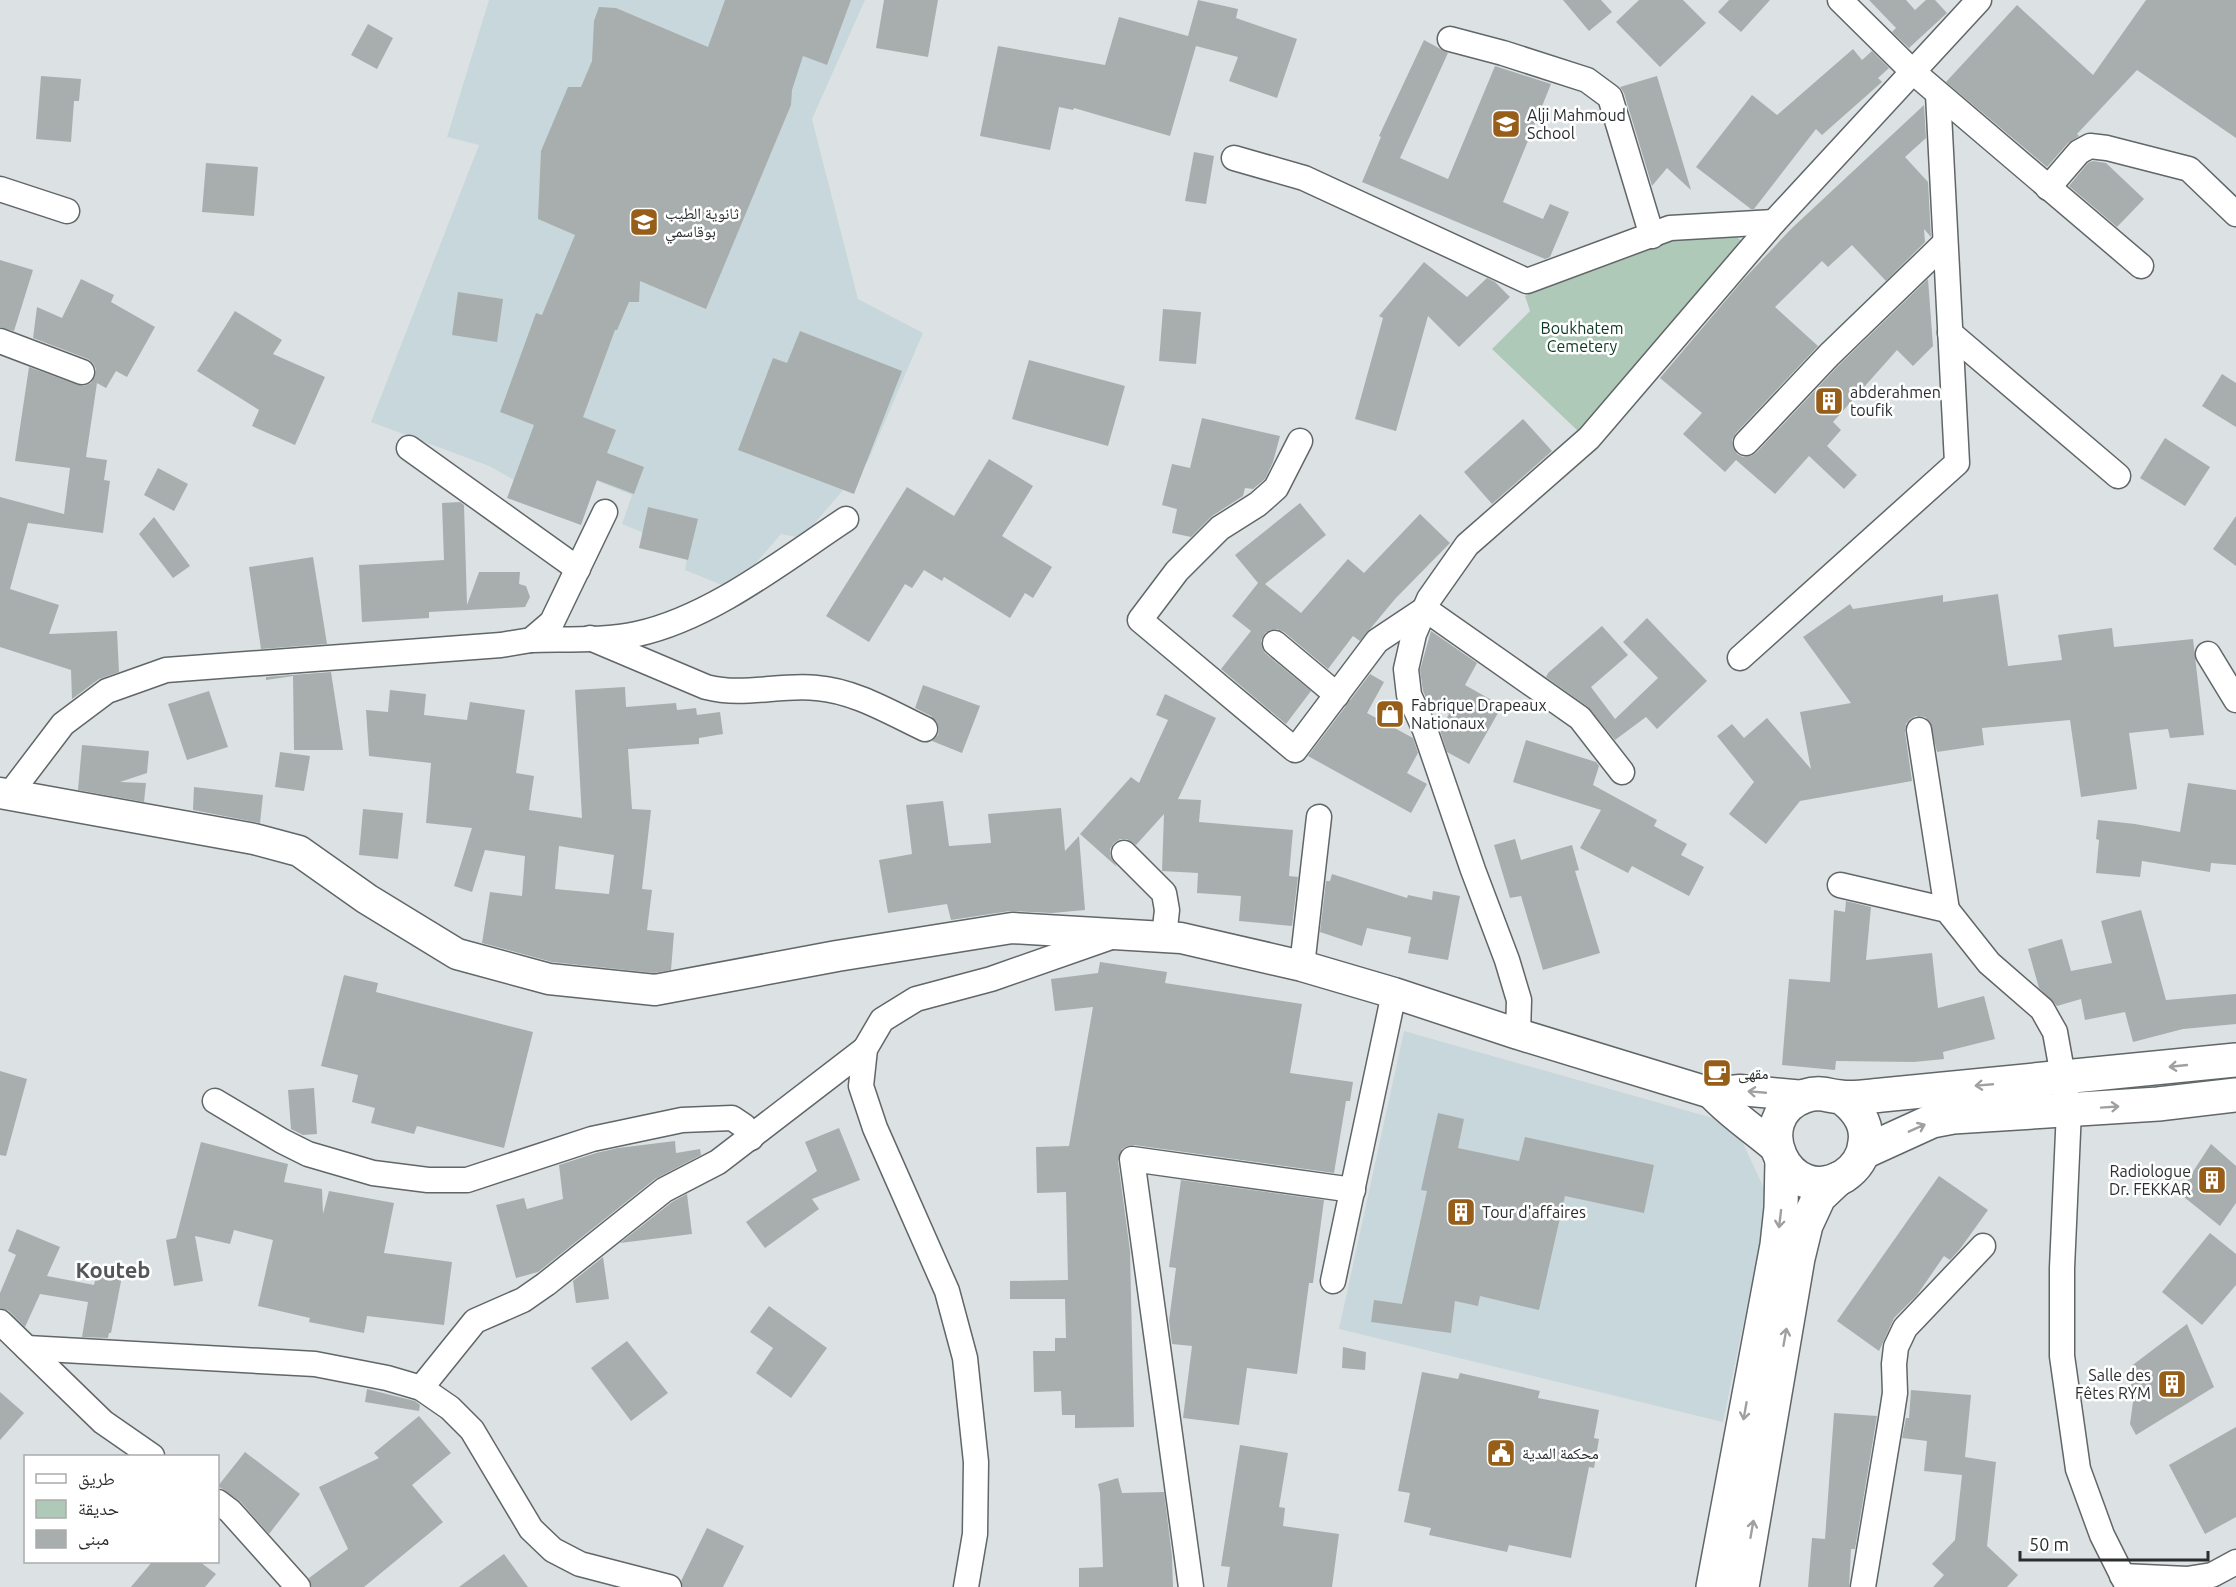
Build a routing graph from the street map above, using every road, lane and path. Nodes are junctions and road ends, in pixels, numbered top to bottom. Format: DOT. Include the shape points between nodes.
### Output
graph roads {
  1 [pos="1840,0"];
  2 [pos="1979,0"];
  3 [pos="1450,39"];
  4 [pos="1912,71"];
  5 [pos="1938,94"];
  6 [pos="1234,158"];
  7 [pos="2048,188"];
  8 [pos="0,189"];
  9 [pos="67,211"];
  10 [pos="2236,214"];
  11 [pos="1774,222"];
  12 [pos="1652,236"];
  13 [pos="1945,243"];
  14 [pos="2141,266"];
  15 [pos="1950,333"];
  16 [pos="0,341"];
  17 [pos="82,372"];
  18 [pos="1300,441"];
  19 [pos="1746,443"];
  20 [pos="409,448"];
  21 [pos="2118,476"];
  22 [pos="605,512"];
  23 [pos="846,519"];
  24 [pos="578,569"];
  25 [pos="1425,609"];
  26 [pos="590,638"];
  27 [pos="531,640"];
  28 [pos="1275,643"];
  29 [pos="2208,654"];
  30 [pos="1740,658"];
  31 [pos="1337,695"];
  32 [pos="2236,700"];
  33 [pos="925,729"];
  34 [pos="1919,730"];
  35 [pos="1622,772"];
  36 [pos="4,794"];
  37 [pos="1319,817"];
  38 [pos="1124,853"];
  39 [pos="1839,885"];
  40 [pos="1947,910"];
  41 [pos="1120,934"];
  42 [pos="1164,937"];
  43 [pos="1302,966"];
  44 [pos="1394,993"];
  45 [pos="1518,1034"];
  46 [pos="865,1049"];
  47 [pos="2236,1060"];
  48 [pos="2064,1078"];
  49 [pos="1711,1093"];
  50 [pos="2236,1095"];
  51 [pos="1804,1096"];
  52 [pos="1841,1097"];
  53 [pos="215,1101"];
  54 [pos="2069,1110"];
  55 [pos="751,1138"];
  56 [pos="1864,1152"];
  57 [pos="1779,1155"];
  58 [pos="1838,1179"];
  59 [pos="1353,1190"];
  60 [pos="1983,1246"];
  61 [pos="1333,1281"];
  62 [pos="0,1322"];
  63 [pos="27,1348"];
  64 [pos="421,1388"];
  65 [pos="151,1455"];
  66 [pos="219,1503"];
  67 [pos="2236,1562"];
  68 [pos="2125,1581"];
  69 [pos="666,1586"];
  70 [pos="298,1587"];
  71 [pos="966,1587"];
  72 [pos="1191,1587"];
  73 [pos="1713,1587"];
  74 [pos="1742,1587"];
  75 [pos="1863,1587"];
  1 -- 4 [label="street"];
  2 -- 4 [label="street"];
  3 -- 12 [label="street" via="1587,80 1610,97"];
  4 -- 5 [label="street"];
  4 -- 11 [label="street"];
  5 -- 7 [label="street"];
  5 -- 13 [label="street"];
  6 -- 12 [label="street" via="1305,178 1527,281"];
  7 -- 10 [label="street" via="2079,152 2090,146 2108,148 2189,169"];
  7 -- 14 [label="street"];
  8 -- 9 [label="street"];
  11 -- 12 [label="street" via="1671,228"];
  11 -- 25 [label="street" via="1589,438 1467,545"];
  13 -- 15 [label="street"];
  13 -- 19 [label="street" via="1829,355"];
  15 -- 21 [label="street"];
  15 -- 30 [label="street" via="1957,463"];
  16 -- 17 [label="street"];
  18 -- 31 [label="street" via="1276,488 1220,528 1177,571 1140,620 1295,750"];
  20 -- 24 [label="street"];
  22 -- 24 [label="street"];
  23 -- 26 [label="street" via="743,588 683,618 637,634"];
  24 -- 27 [label="street" via="552,622"];
  25 -- 31 [label="street" via="1377,641"];
  25 -- 35 [label="street" via="1580,718"];
  25 -- 45 [label="street" via="1406,669 1409,695 1507,960 1519,1000"];
  26 -- 27 [label="street"];
  26 -- 33 [label="street" via="706,687 726,692 814,687 838,690"];
  27 -- 36 [label="street" via="166,670 107,691 63,724"];
  28 -- 31 [label="street"];
  29 -- 32 [label="street"];
  34 -- 40 [label="street"];
  36 -- 41 [label="street" via="254,839 299,851 367,899 457,954 549,979 656,990 1012,928"];
  37 -- 43 [label="street"];
  38 -- 42 [label="street" via="1164,893"];
  39 -- 40 [label="street"];
  40 -- 48 [label="street" via="1989,963 2042,1009 2055,1032"];
  41 -- 42 [label="street"];
  41 -- 46 [label="street" via="916,999 882,1020"];
  42 -- 43 [label="street"];
  43 -- 44 [label="street"];
  44 -- 45 [label="street"];
  44 -- 59 [label="street"];
  45 -- 49 [label="street"];
  46 -- 55 [label="street"];
  46 -- 71 [label="street" via="861,1086 875,1128 947,1291 965,1358 976,1462 975,1534"];
  47 -- 48 [label="main road, one-way"];
  48 -- 52 [label="main road, one-way"];
  48 -- 54 [label="street"];
  51 -- 49 [label="street, one-way" via="1740,1090"];
  49 -- 57 [label="street"];
  54 -- 50 [label="main road, one-way"];
  51 -- 52 [label="main road" via="1829,1093"];
  51 -- 57 [label="main road" via="1793,1102 1778,1123"];
  52 -- 56 [label="main road" via="1860,1115 1866,1139"];
  53 -- 55 [label="street" via="308,1154 374,1173 428,1180 466,1180 592,1139 682,1120 732,1118 744,1126"];
  56 -- 54 [label="main road, one-way" via="1932,1121"];
  54 -- 68 [label="street" via="2062,1356 2078,1469 2102,1535"];
  55 -- 64 [label="street" via="718,1162 663,1190 523,1300 475,1322"];
  56 -- 58 [label="main road" via="1854,1168"];
  57 -- 58 [label="main road" via="1800,1178 1826,1183"];
  57 -- 73 [label="main road, one-way" via="1781,1208 1777,1245"];
  74 -- 58 [label="main road, one-way" via="1798,1258 1806,1225 1819,1197"];
  59 -- 61 [label="street"];
  59 -- 72 [label="street" via="1132,1159"];
  60 -- 75 [label="street" via="1905,1328 1896,1347 1891,1419"];
  62 -- 63 [label="street"];
  63 -- 64 [label="street" via="315,1364"];
  63 -- 65 [label="street" via="103,1422"];
  64 -- 69 [label="street" via="472,1430 531,1529 553,1550 580,1564"];
  66 -- 70 [label="street"];
  67 -- 68 [label="street" via="2212,1575"];
}
